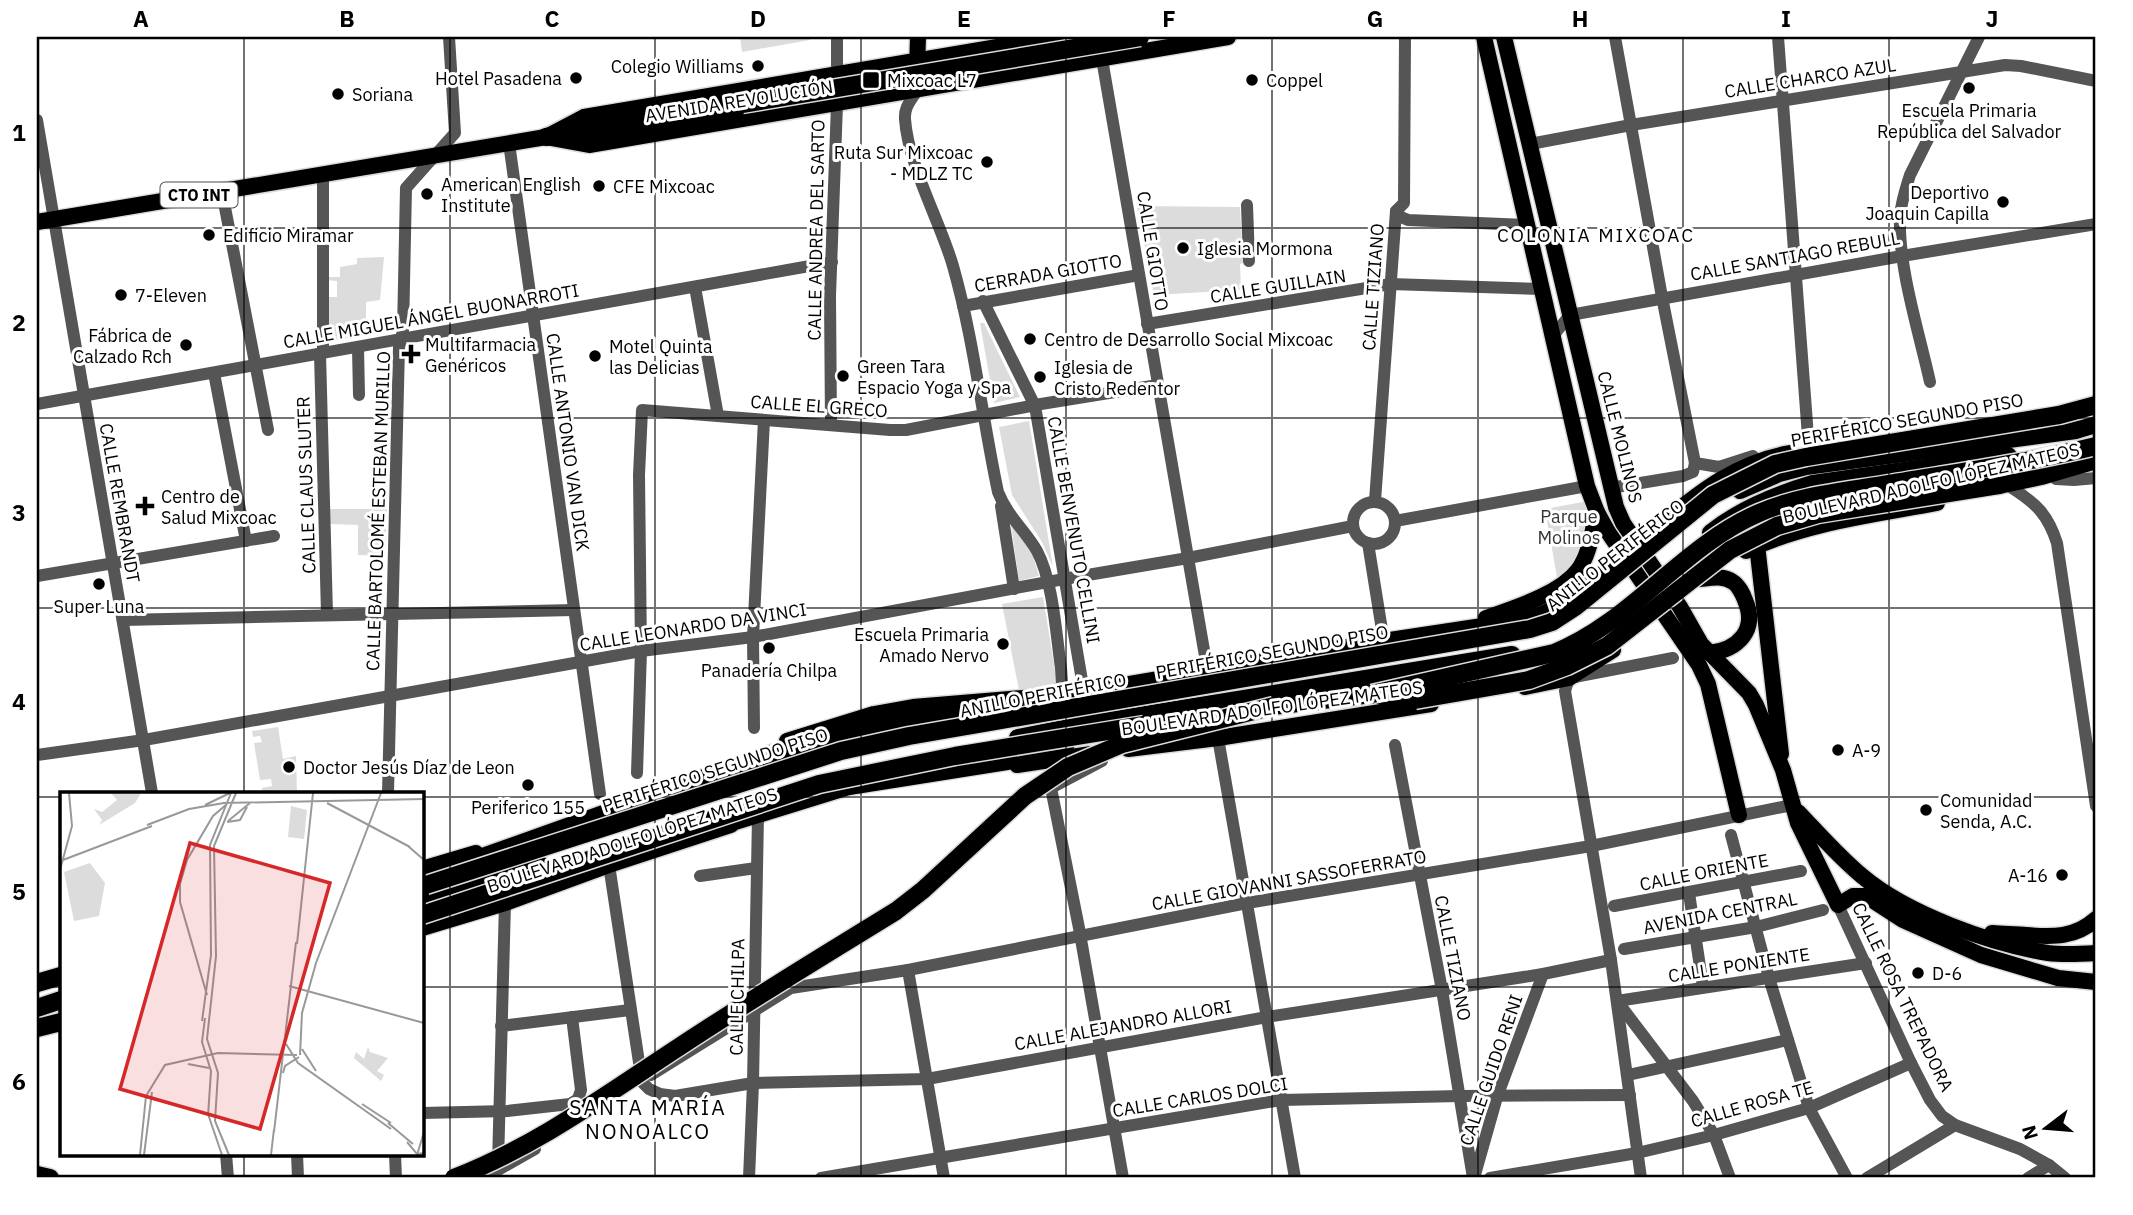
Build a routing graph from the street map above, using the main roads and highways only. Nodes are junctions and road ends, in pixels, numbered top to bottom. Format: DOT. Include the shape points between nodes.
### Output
graph roads {
  1 [pos="918,37"];
  2 [pos="1056,37"];
  3 [pos="1140,37"];
  4 [pos="1228,37"];
  5 [pos="1484,37"];
  6 [pos="1504,37"];
  7 [pos="918,61"];
  8 [pos="917,90"];
  9 [pos="546,137"];
  10 [pos="37,222"];
  11 [pos="2096,403"];
  12 [pos="2033,414"];
  13 [pos="2096,424"];
  14 [pos="1920,432"];
  15 [pos="2063,432"];
  16 [pos="2096,439"];
  17 [pos="2096,446"];
  18 [pos="1894,455"];
  19 [pos="2096,460"];
  20 [pos="2096,466"];
  21 [pos="2006,486"];
  22 [pos="1597,512"];
  23 [pos="1665,532"];
  24 [pos="1757,545"];
  25 [pos="1613,575"];
  26 [pos="1697,581"];
  27 [pos="1427,635"];
  28 [pos="1709,653"];
  29 [pos="1372,694"];
  30 [pos="1074,697"];
  31 [pos="1274,706"];
  32 [pos="1144,725"];
  33 [pos="1783,770"];
  34 [pos="1792,805"];
  35 [pos="1739,815"];
  36 [pos="500,880"];
  37 [pos="424,882"];
  38 [pos="424,883"];
  39 [pos="424,883"];
  40 [pos="424,883"];
  41 [pos="424,902"];
  42 [pos="424,914"];
  43 [pos="2096,919"];
  44 [pos="424,927"];
  45 [pos="1969,931"];
  46 [pos="2096,953"];
  47 [pos="60,970"];
  48 [pos="60,976"];
  49 [pos="37,977"];
  50 [pos="2096,982"];
  51 [pos="37,983"];
  52 [pos="60,990"];
  53 [pos="37,996"];
  54 [pos="60,1000"];
  55 [pos="37,1008"];
  56 [pos="60,1010"];
  57 [pos="37,1018"];
  58 [pos="60,1022"];
  59 [pos="37,1028"];
  60 [pos="60,1030"];
  61 [pos="37,1036"];
  62 [pos="37,1175"];
  63 [pos="50,1178"];
  64 [pos="454,1178"];
  1 -- 7 [label="main road"];
  2 -- 7 [label="main road, AVENIDA REVOLUCIÓN / CTO INT"];
  3 -- 9 [label="highway, CTO INT, bridge"];
  4 -- 8 [label="main road, AVENIDA REVOLUCIÓN / CTO INT"];
  5 -- 22 [label="main road" via="1587,486"];
  6 -- 28 [label="main road, CALLE MOLINOS" via="1616,507"];
  7 -- 8 [label="main road"];
  7 -- 9 [label="main road, AVENIDA REVOLUCIÓN / CTO INT" via="584,117"];
  8 -- 9 [label="main road, AVENIDA REVOLUCIÓN / CTO INT" via="589,145"];
  9 -- 10 [label="main road, AVENIDA REVOLUCIÓN / CTO INT"];
  11 -- 12 [label="main road"];
  11 -- 38 [label="highway, PERIFÉRICO SEGUNDO PISO, bridge" via="2059,415 1775,464 1713,495 1575,607 1530,629 841,751"];
  12 -- 14 [label="main road"];
  12 -- 15 [label="highway"];
  13 -- 15 [label="highway, ANILLO PERIFÉRICO"];
  14 -- 18 [label="highway"];
  14 -- 23 [label="main road" via="1771,456 1709,486"];
  15 -- 18 [label="highway, ANILLO PERIFÉRICO"];
  16 -- 36 [label="highway, ANILLO PERIFÉRICO" via="1786,492 1731,517 1595,626 1533,651 1078,726 846,771"];
  17 -- 29 [label="highway, bridge" via="1814,497 1760,512 1720,535 1570,647"];
  18 -- 23 [label="highway, ANILLO PERIFÉRICO" via="1779,473 1718,500"];
  19 -- 21 [label="highway"];
  20 -- 21 [label="main road, BOULEVARD ADOLFO LÓPEZ MATEOS" via="2056,479"];
  21 -- 24 [label="main road, BOULEVARD ADOLFO LÓPEZ MATEOS" via="1836,522"];
  21 -- 29 [label="highway, bridge" via="1818,514 1777,526 1730,550 1607,646 1529,680 1415,700"];
  22 -- 27 [label="main road" via="1586,557 1567,581 1518,607"];
  22 -- 35 [label="main road" via="1708,684"];
  23 -- 25 [label="highway, ANILLO PERIFÉRICO"];
  24 -- 26 [label="main road, BOULEVARD ADOLFO LÓPEZ MATEOS"];
  24 -- 33 [label="main road"];
  25 -- 27 [label="main road, BOULEVARD ADOLFO LÓPEZ MATEOS" via="1528,619"];
  25 -- 30 [label="highway, ANILLO PERIFÉRICO" via="1576,617 1531,637"];
  26 -- 28 [label="main road" via="1723,578 1733,582 1749,608 1742,638 1724,652"];
  26 -- 44 [label="main road, BOULEVARD ADOLFO LÓPEZ MATEOS, bridge" via="1609,653 1569,678 1390,712 852,793 758,816"];
  27 -- 30 [label="main road, BOULEVARD ADOLFO LÓPEZ MATEOS"];
  28 -- 33 [label="main road, CALLE MOLINOS" via="1749,693"];
  29 -- 31 [label="highway"];
  30 -- 37 [label="main road, BOULEVARD ADOLFO LÓPEZ MATEOS" via="913,707 864,717 767,747 461,858"];
  30 -- 39 [label="highway, ANILLO PERIFÉRICO" via="841,757"];
  30 -- 40 [label="highway, bridge" via="880,724 780,751 477,859"];
  31 -- 32 [label="highway, bridge"];
  31 -- 64 [label="highway, bridge" via="1122,744 1068,767 1025,796 896,911 586,1108 492,1163"];
  32 -- 36 [label="highway, bridge" via="1007,761 849,786 549,878"];
  32 -- 42 [label="highway, bridge" via="819,784"];
  33 -- 34 [label="main road, CALLE MOLINOS"];
  34 -- 45 [label="main road" via="1846,861 1884,892 1930,917"];
  34 -- 50 [label="main road, CALLE ROSA TREPADORA" via="1830,908 1853,896 1867,896 1903,920 1981,955 2058,978"];
  36 -- 41 [label="highway, ANILLO PERIFÉRICO"];
  43 -- 45 [label="main road" via="2069,935 2049,937"];
  45 -- 46 [label="main road" via="2051,953"];
  47 -- 49 [label="main road"];
  48 -- 51 [label="highway"];
  52 -- 53 [label="highway"];
  54 -- 55 [label="highway"];
  56 -- 57 [label="highway"];
  58 -- 59 [label="highway"];
  60 -- 61 [label="main road"];
  62 -- 63 [label="highway"];
}
